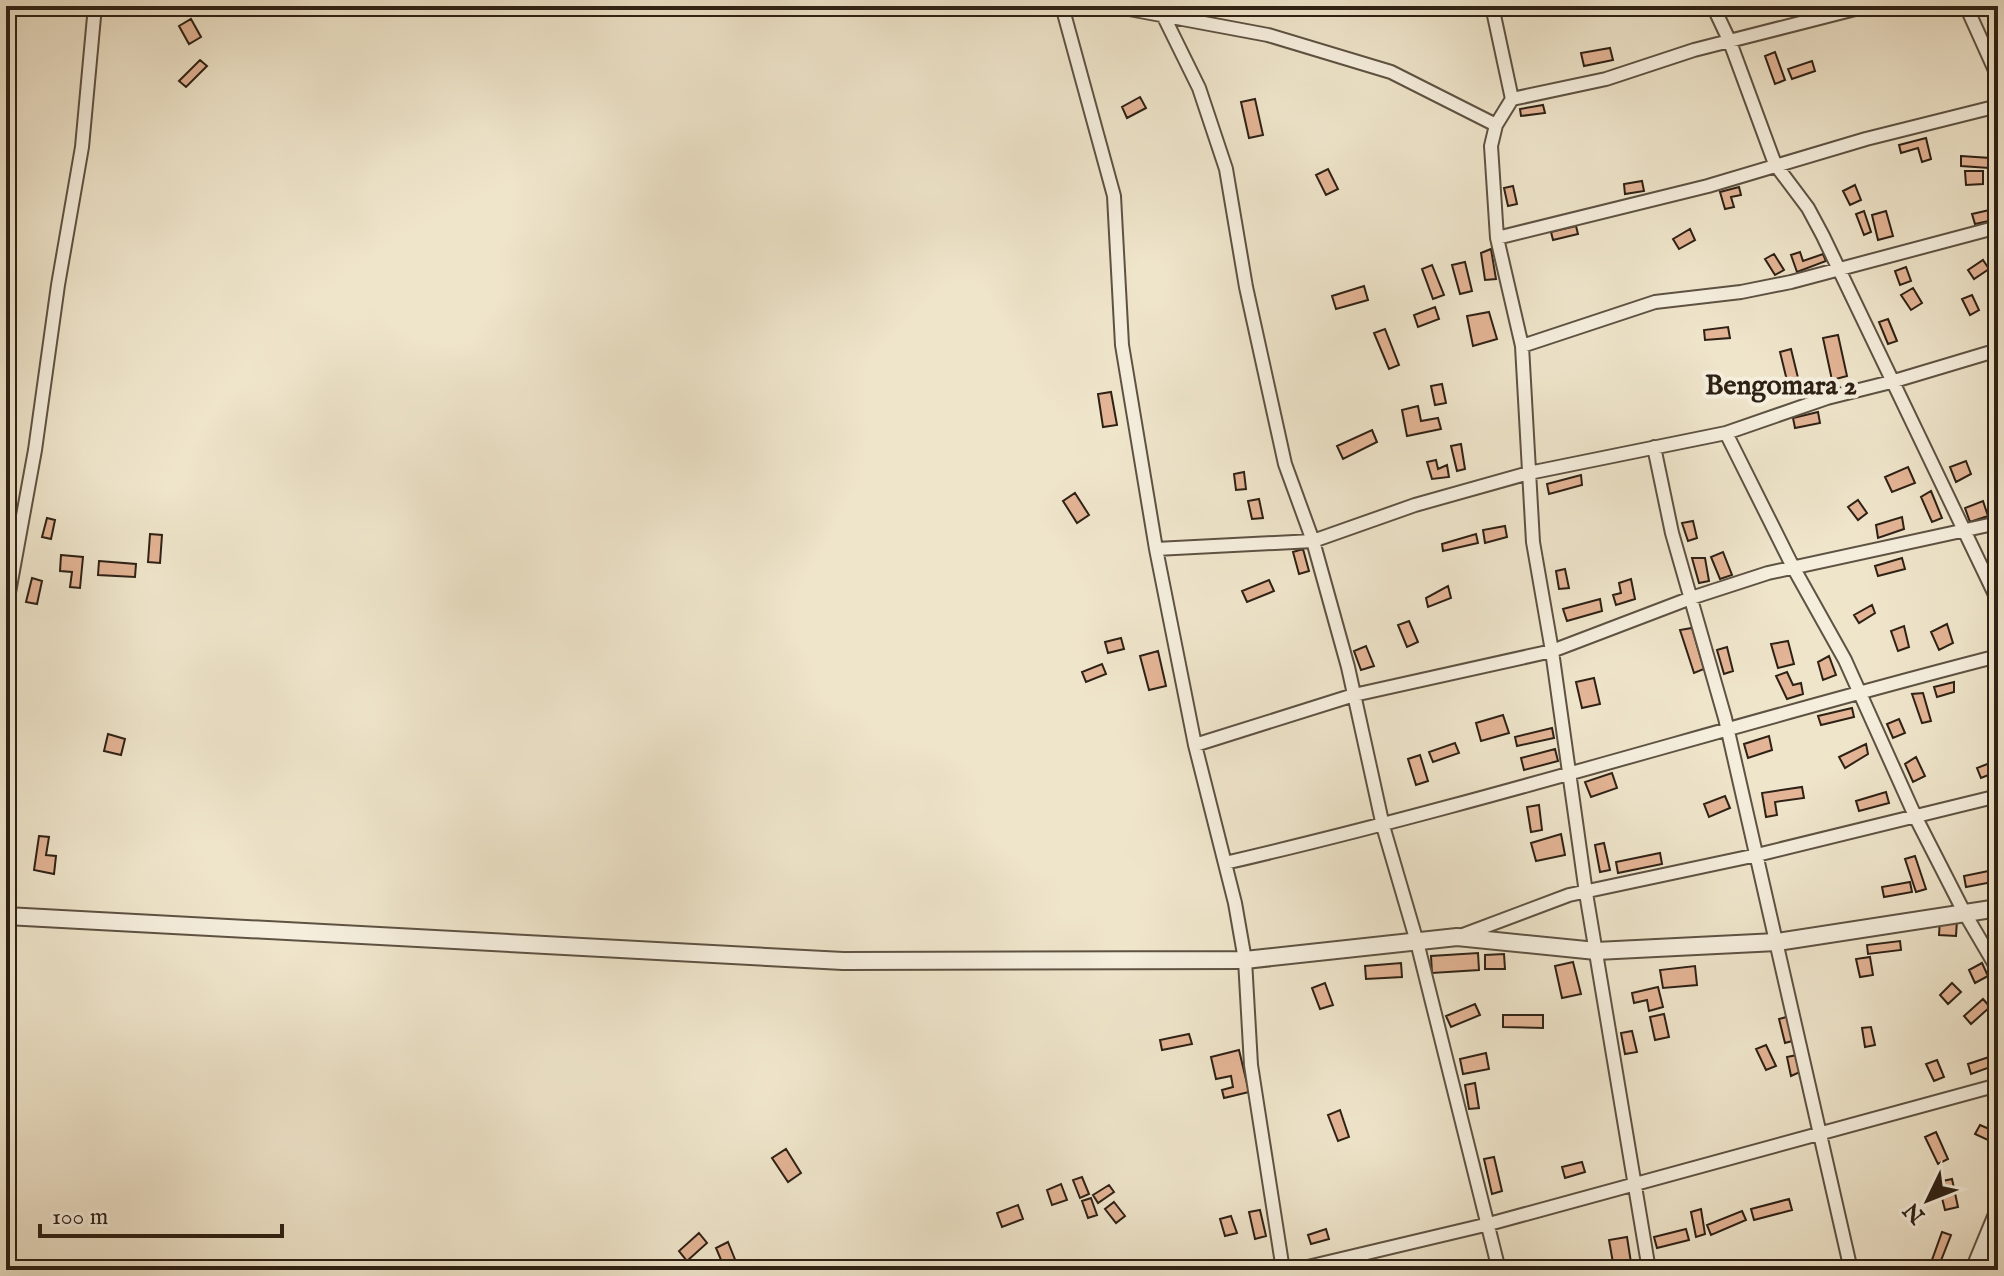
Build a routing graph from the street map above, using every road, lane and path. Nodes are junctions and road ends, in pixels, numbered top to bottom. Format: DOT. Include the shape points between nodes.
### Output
graph roads {
  1 [pos="95,6"];
  2 [pos="1062,6"];
  3 [pos="1113,6"];
  4 [pos="1492,6"];
  5 [pos="1713,6"];
  6 [pos="1867,6"];
  7 [pos="1966,6"];
  8 [pos="1162,11"];
  9 [pos="1730,42"];
  10 [pos="1998,77"];
  11 [pos="1512,99"];
  12 [pos="1998,106"];
  13 [pos="1496,125"];
  14 [pos="1775,164"];
  15 [pos="1998,227"];
  16 [pos="1497,238"];
  17 [pos="1838,269"];
  18 [pos="1522,346"];
  19 [pos="1998,350"];
  20 [pos="1891,382"];
  21 [pos="1726,433"];
  22 [pos="1654,447"];
  23 [pos="1529,473"];
  24 [pos="1998,523"];
  25 [pos="1964,531"];
  26 [pos="1313,541"];
  27 [pos="1156,549"];
  28 [pos="1793,567"];
  29 [pos="1691,598"];
  30 [pos="1998,601"];
  31 [pos="6,609"];
  32 [pos="1552,651"];
  33 [pos="1998,656"];
  34 [pos="1859,691"];
  35 [pos="1354,695"];
  36 [pos="1728,730"];
  37 [pos="1195,745"];
  38 [pos="1569,774"];
  39 [pos="1998,796"];
  40 [pos="1916,818"];
  41 [pos="1383,826"];
  42 [pos="1757,855"];
  43 [pos="1225,863"];
  44 [pos="1586,893"];
  45 [pos="1998,908"];
  46 [pos="1964,912"];
  47 [pos="6,916"];
  48 [pos="1457,937"];
  49 [pos="1417,942"];
  50 [pos="1777,942"];
  51 [pos="1596,951"];
  52 [pos="1245,960"];
  53 [pos="1998,970"];
  54 [pos="1998,1085"];
  55 [pos="1821,1133"];
  56 [pos="1634,1184"];
  57 [pos="1998,1212"];
  58 [pos="1489,1224"];
  59 [pos="1283,1270"];
  60 [pos="1295,1270"];
  61 [pos="1499,1270"];
  62 [pos="1649,1270"];
  63 [pos="1851,1270"];
  64 [pos="1974,1270"];
  1 -- 31 [label="street" via="82,147"];
  2 -- 27 [label="street" via="1114,196 1122,345"];
  3 -- 8 [label="street"];
  4 -- 11 [label="street"];
  5 -- 9 [label="street"];
  6 -- 9 [label="street"];
  7 -- 10 [label="street"];
  8 -- 13 [label="street" via="1268,35 1391,72"];
  8 -- 26 [label="street" via="1199,88 1226,169 1268,394 1285,464"];
  9 -- 11 [label="street" via="1606,79"];
  9 -- 14 [label="street"];
  11 -- 13 [label="street"];
  12 -- 14 [label="street"];
  13 -- 16 [label="street" via="1491,146"];
  14 -- 16 [label="street" via="1708,186"];
  14 -- 17 [label="street" via="1808,208"];
  15 -- 17 [label="street"];
  16 -- 18 [label="street"];
  17 -- 18 [label="street" via="1741,292 1655,302"];
  17 -- 20 [label="street"];
  18 -- 23 [label="street"];
  19 -- 20 [label="street"];
  20 -- 21 [label="street"];
  20 -- 25 [label="street"];
  21 -- 22 [label="street"];
  21 -- 28 [label="street"];
  22 -- 23 [label="street"];
  22 -- 29 [label="street"];
  23 -- 26 [label="street"];
  23 -- 32 [label="street" via="1533,542"];
  24 -- 25 [label="street"];
  25 -- 28 [label="street"];
  25 -- 30 [label="street"];
  26 -- 27 [label="street"];
  26 -- 35 [label="street"];
  27 -- 37 [label="street"];
  28 -- 29 [label="street"];
  28 -- 34 [label="street"];
  29 -- 32 [label="street"];
  29 -- 36 [label="street"];
  32 -- 35 [label="street"];
  32 -- 38 [label="street"];
  33 -- 34 [label="street"];
  34 -- 36 [label="street"];
  34 -- 40 [label="street"];
  35 -- 37 [label="street"];
  35 -- 41 [label="street"];
  36 -- 38 [label="street"];
  36 -- 42 [label="street"];
  37 -- 43 [label="street"];
  38 -- 41 [label="street"];
  38 -- 44 [label="street"];
  39 -- 40 [label="street"];
  40 -- 42 [label="street"];
  40 -- 46 [label="street"];
  41 -- 43 [label="street"];
  41 -- 49 [label="street"];
  42 -- 44 [label="street"];
  42 -- 50 [label="street"];
  43 -- 52 [label="street"];
  44 -- 48 [label="street"];
  44 -- 51 [label="street"];
  45 -- 46 [label="street"];
  46 -- 50 [label="street"];
  46 -- 53 [label="street"];
  47 -- 52 [label="street" via="843,961"];
  48 -- 49 [label="street"];
  48 -- 51 [label="street"];
  49 -- 52 [label="street"];
  49 -- 58 [label="street"];
  50 -- 51 [label="street"];
  50 -- 55 [label="street"];
  51 -- 56 [label="street"];
  52 -- 59 [label="street" via="1251,1065"];
  54 -- 55 [label="street"];
  55 -- 56 [label="street"];
  55 -- 63 [label="street"];
  56 -- 58 [label="street"];
  56 -- 62 [label="street"];
  57 -- 64 [label="street"];
  58 -- 60 [label="street"];
  58 -- 61 [label="street"];
}
